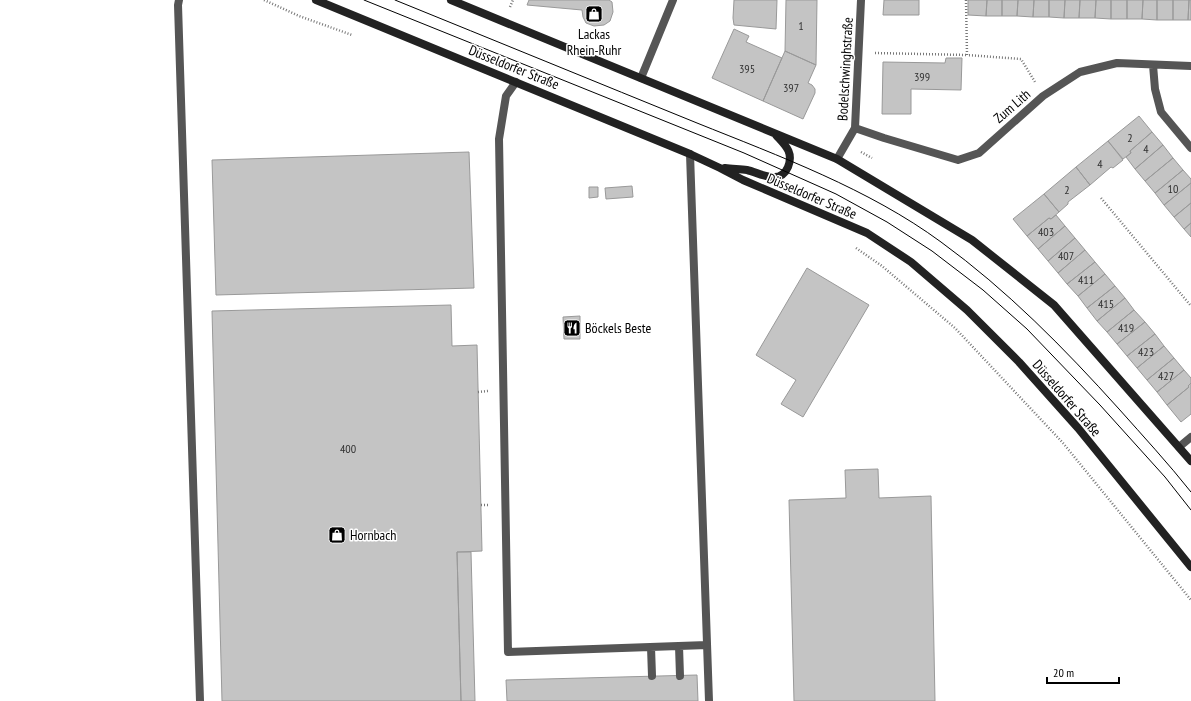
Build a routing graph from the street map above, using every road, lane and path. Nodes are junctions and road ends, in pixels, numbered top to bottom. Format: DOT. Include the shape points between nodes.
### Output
graph roads {
  1 [pos="179,0"];
  2 [pos="264,0"];
  3 [pos="316,0"];
  4 [pos="451,0"];
  5 [pos="513,0"];
  6 [pos="673,0"];
  7 [pos="861,0"];
  8 [pos="966,0"];
  9 [pos="510,7"];
  10 [pos="353,35"];
  11 [pos="859,52"];
  12 [pos="967,55"];
  13 [pos="1153,65"];
  14 [pos="1191,66"];
  15 [pos="641,78"];
  16 [pos="516,82"];
  17 [pos="1043,96"];
  18 [pos="856,128"];
  19 [pos="774,132"];
  20 [pos="1191,148"];
  21 [pos="690,154"];
  22 [pos="838,159"];
  23 [pos="720,168"];
  24 [pos="1102,198"];
  25 [pos="851,244"];
  26 [pos="1191,306"];
  27 [pos="1191,437"];
  28 [pos="1179,447"];
  29 [pos="1191,461"];
  30 [pos="1191,567"];
  31 [pos="1191,600"];
  32 [pos="707,645"];
  33 [pos="679,646"];
  34 [pos="651,647"];
  35 [pos="652,676"];
  36 [pos="680,676"];
  37 [pos="200,701"];
  38 [pos="709,701"];
  1 -- 37 [label="street"];
  2 -- 10 [label="path" via="299,16"];
  3 -- 16 [label="main road, Düsseldorfer Straße"];
  4 -- 15 [label="main road"];
  5 -- 9 [label="path"];
  6 -- 15 [label="street"];
  7 -- 11 [label="street, Bodelschwinghstraße"];
  8 -- 12 [label="path"];
  11 -- 12 [label="path"];
  11 -- 18 [label="street, Bodelschwinghstraße"];
  12 -- 17 [label="path" via="1021,59"];
  13 -- 14 [label="street, Zum Lith"];
  13 -- 17 [label="street, Zum Lith" via="1116,63 1080,72"];
  13 -- 20 [label="street" via="1155,89 1161,112"];
  15 -- 19 [label="main road"];
  16 -- 21 [label="main road, Düsseldorfer Straße"];
  16 -- 34 [label="street" via="506,96 499,139 508,652"];
  17 -- 18 [label="street, Zum Lith" via="979,153 958,160"];
  18 -- 22 [label="street, Bodelschwinghstraße"];
  19 -- 22 [label="main road"];
  19 -- 23 [label="main road" via="789,151 790,162 786,172 779,177"];
  21 -- 23 [label="main road, Düsseldorfer Straße"];
  21 -- 32 [label="street"];
  22 -- 28 [label="main road" via="972,240 1054,305"];
  23 -- 30 [label="main road, Düsseldorfer Straße" via="867,234 916,267 967,310 1019,362 1078,428"];
  24 -- 26 [label="path"];
  25 -- 31 [label="path" via="882,266 955,328 1063,443"];
  27 -- 28 [label="street"];
  28 -- 29 [label="main road"];
  32 -- 33 [label="street"];
  32 -- 38 [label="street"];
  33 -- 34 [label="street"];
  33 -- 36 [label="street"];
  34 -- 35 [label="street"];
}
